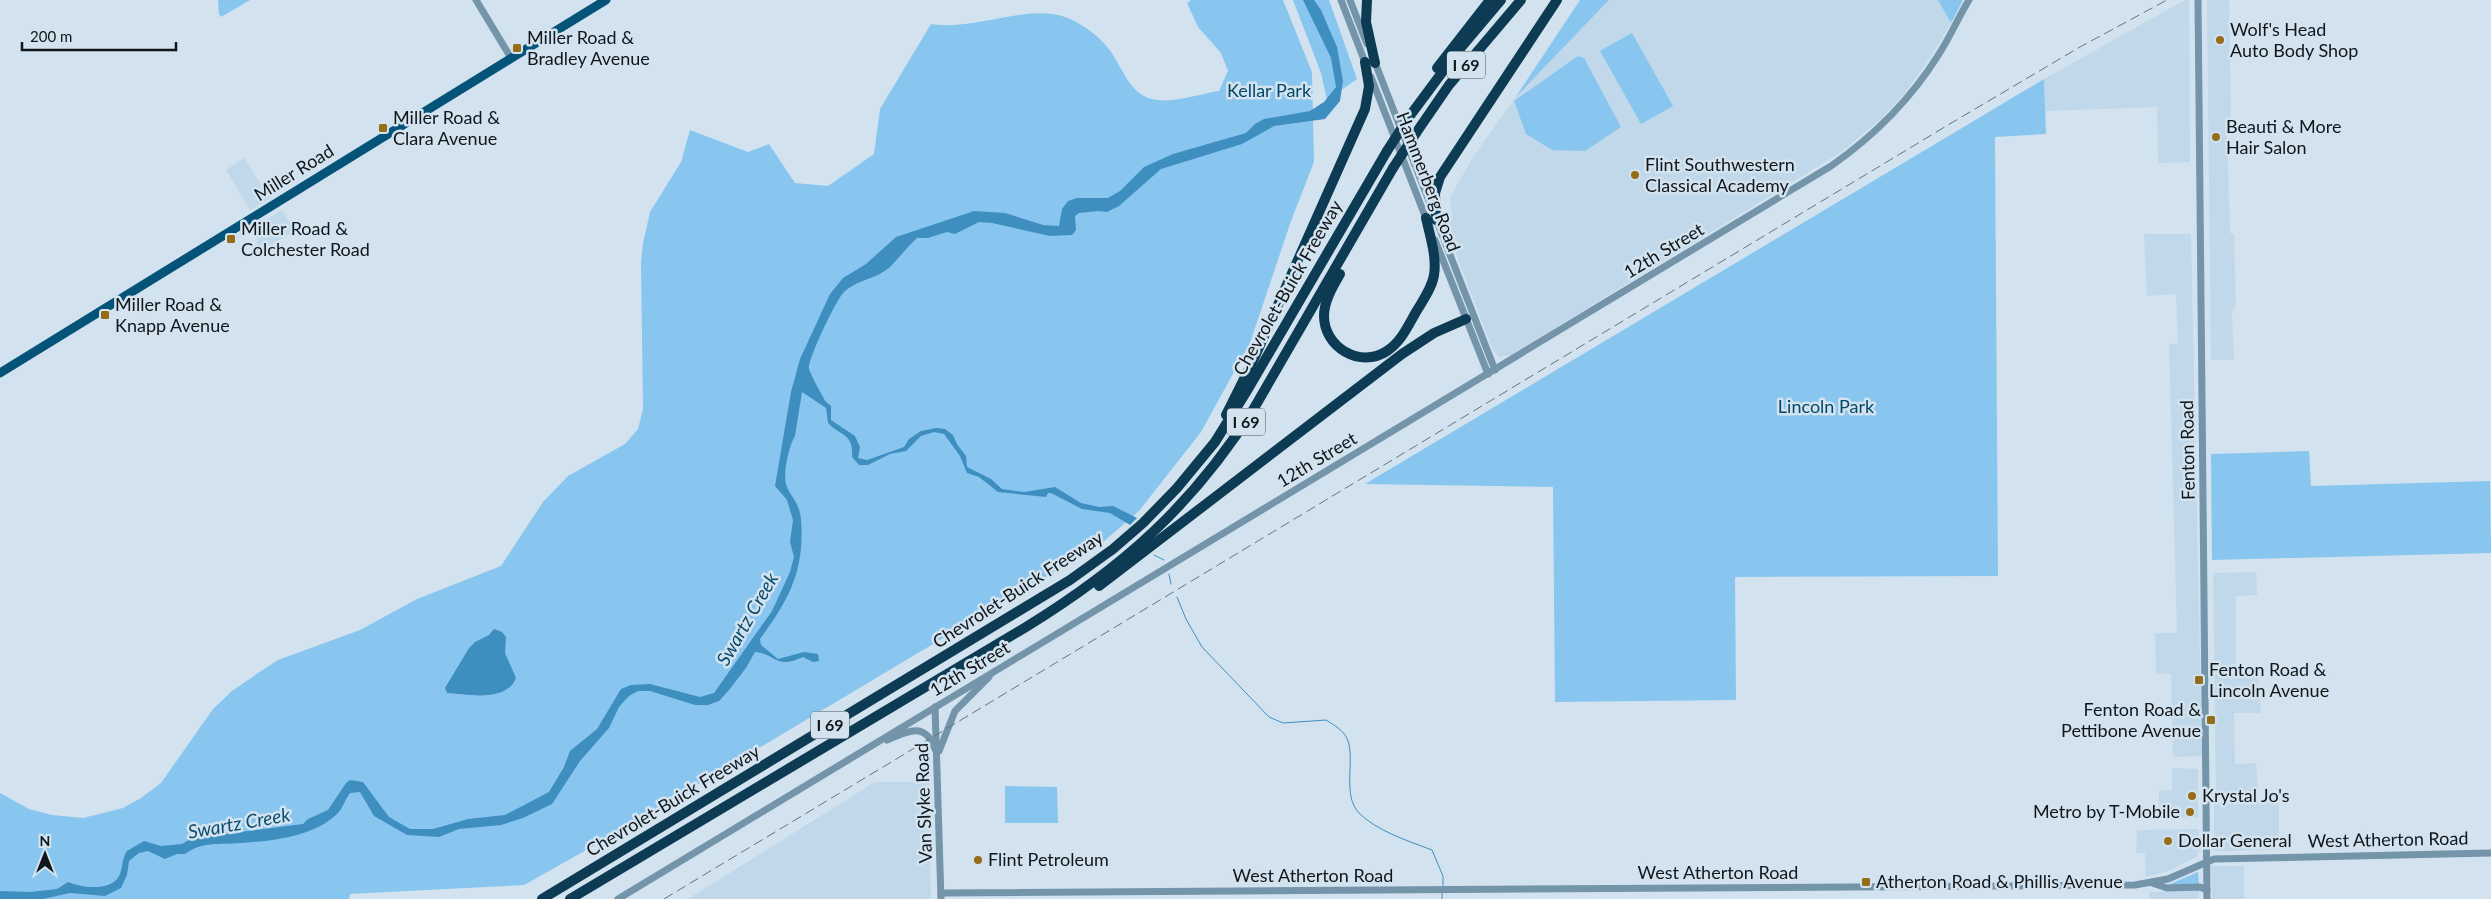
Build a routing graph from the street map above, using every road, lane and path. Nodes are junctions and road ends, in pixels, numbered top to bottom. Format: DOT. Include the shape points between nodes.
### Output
graph roads {
  1 [pos="476,0"];
  2 [pos="606,0"];
  3 [pos="1341,0"];
  4 [pos="1350,0"];
  5 [pos="1367,0"];
  6 [pos="1490,0"];
  7 [pos="1501,0"];
  8 [pos="1521,0"];
  9 [pos="1557,0"];
  10 [pos="1969,0"];
  11 [pos="2198,0"];
  12 [pos="511,58"];
  13 [pos="1370,63"];
  14 [pos="1410,116"];
  15 [pos="1370,211"];
  16 [pos="1431,219"];
  17 [pos="1470,308"];
  18 [pos="1466,320"];
  19 [pos="1495,370"];
  20 [pos="0,373"];
  21 [pos="1488,374"];
  22 [pos="1206,454"];
  23 [pos="1077,596"];
  24 [pos="996,671"];
  25 [pos="936,707"];
  26 [pos="937,756"];
  27 [pos="851,757"];
  28 [pos="2491,853"];
  29 [pos="2207,860"];
  30 [pos="2152,883"];
  31 [pos="2207,890"];
  32 [pos="979,893"];
  33 [pos="941,896"];
  34 [pos="542,899"];
  35 [pos="570,899"];
  36 [pos="618,899"];
  37 [pos="970,899"];
  38 [pos="2207,899"];
  1 -- 12 [label="street"];
  2 -- 12 [label="main road, Miller Road"];
  3 -- 13 [label="street, Hammerberg Road"];
  4 -- 13 [label="street, Hammerberg Road"];
  5 -- 13 [label="highway"];
  6 -- 14 [label="highway" via="1438,66"];
  7 -- 14 [label="highway, Chevrolet-Buick Freeway / I 69"];
  8 -- 15 [label="highway, Chevrolet-Buick Freeway / I 69, bridge" via="1449,85 1393,168"];
  9 -- 16 [label="highway" via="1440,177"];
  10 -- 19 [label="street, 12th Street" via="1922,80 1860,145 1816,176"];
  11 -- 29 [label="street, Fenton Road"];
  12 -- 20 [label="main road, Miller Road"];
  13 -- 16 [label="street, Hammerberg Road"];
  13 -- 22 [label="highway" via="1365,109 1253,361"];
  14 -- 22 [label="highway, Chevrolet-Buick Freeway / I 69, bridge" via="1386,151 1248,390"];
  15 -- 16 [label="highway" via="1324,313 1333,342 1347,353 1359,357 1381,354 1397,342 1431,285 1434,263"];
  15 -- 23 [label="highway, Chevrolet-Buick Freeway / I 69" via="1253,410 1216,464 1151,536"];
  16 -- 17 [label="street, Hammerberg Road"];
  16 -- 18 [label="street, Hammerberg Road"];
  17 -- 18 [label="street"];
  17 -- 19 [label="street, Hammerberg Road"];
  18 -- 21 [label="street, Hammerberg Road"];
  18 -- 23 [label="highway" via="1434,333 1406,351 1124,569"];
  19 -- 21 [label="street, 12th Street"];
  21 -- 24 [label="street, 12th Street"];
  22 -- 34 [label="highway, Chevrolet-Buick Freeway / I 69" via="1143,523 1070,580"];
  23 -- 35 [label="highway, Chevrolet-Buick Freeway / I 69"];
  24 -- 25 [label="street, 12th Street"];
  24 -- 26 [label="street" via="955,711"];
  25 -- 26 [label="street, Van Slyke Road"];
  25 -- 27 [label="street, 12th Street"];
  26 -- 27 [label="street" via="929,736 912,730"];
  26 -- 33 [label="street, Van Slyke Road"];
  27 -- 36 [label="street, 12th Street"];
  28 -- 29 [label="street, West Atherton Road"];
  29 -- 30 [label="street, West Atherton Road"];
  29 -- 31 [label="street, Fenton Road"];
  30 -- 31 [label="street" via="2167,888 2200,887"];
  30 -- 32 [label="street, West Atherton Road"];
  31 -- 38 [label="street, Fenton Road"];
  32 -- 33 [label="street, West Atherton Road"];
  32 -- 37 [label="street"];
}
